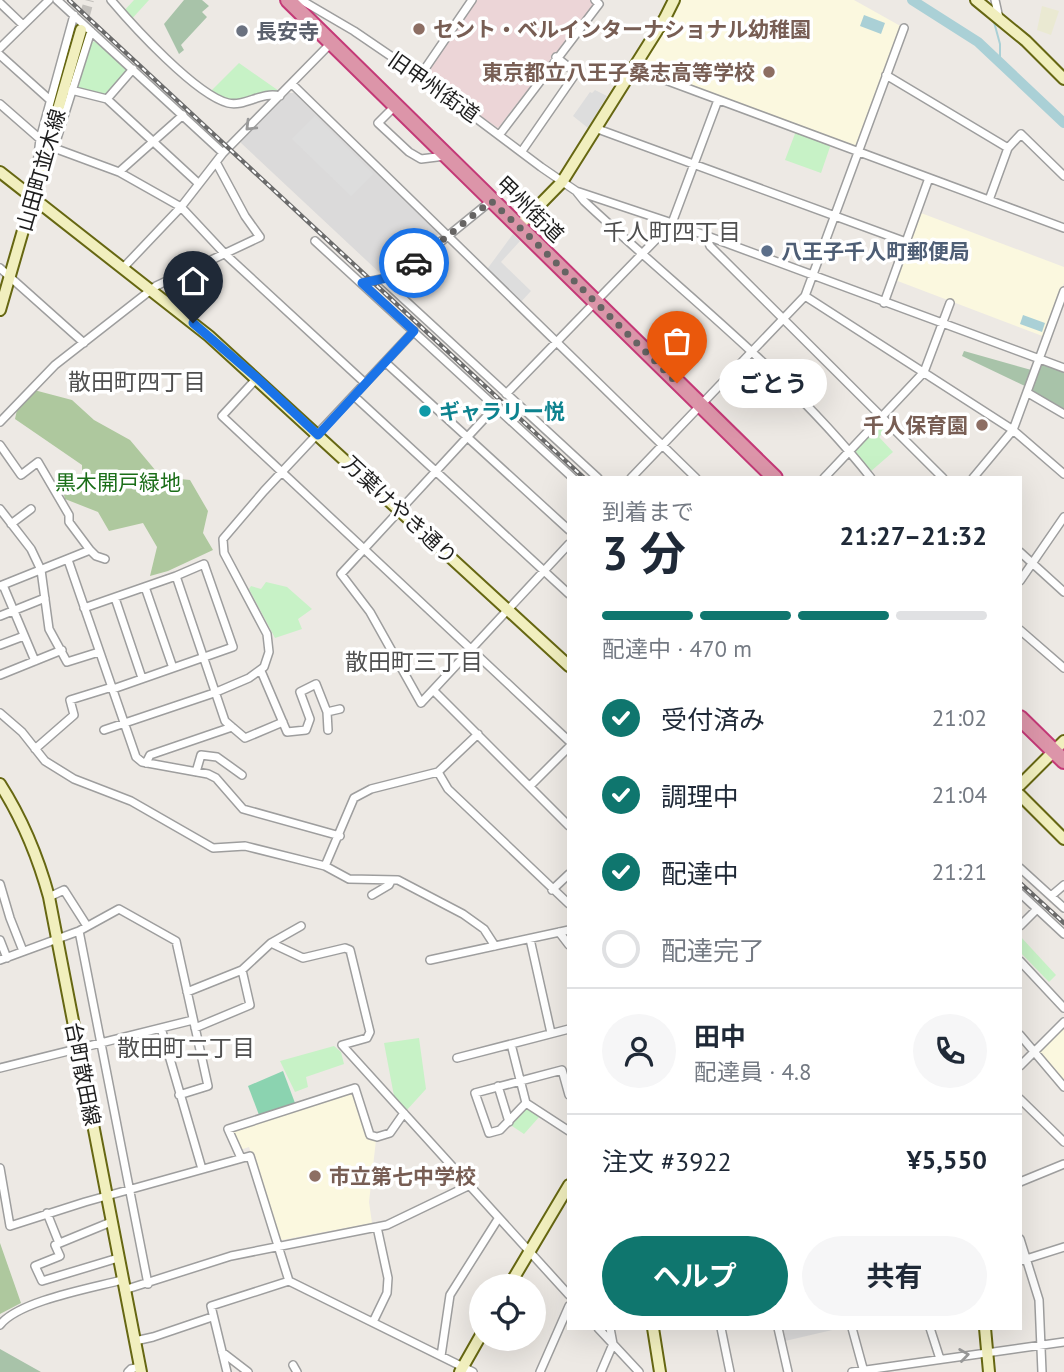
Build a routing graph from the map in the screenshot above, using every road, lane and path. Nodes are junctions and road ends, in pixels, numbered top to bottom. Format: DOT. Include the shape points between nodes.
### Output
graph roads {
  1 [pos="49,0"];
  2 [pos="57,0"];
  3 [pos="111,0"];
  4 [pos="288,0"];
  5 [pos="302,0"];
  6 [pos="472,0"];
  7 [pos="674,0"];
  8 [pos="976,0"];
  9 [pos="599,1"];
  10 [pos="0,3"];
  11 [pos="994,10"];
  12 [pos="23,25"];
  13 [pos="81,25"];
  14 [pos="904,28"];
  15 [pos="332,43"];
  16 [pos="0,48"];
  17 [pos="0,55"];
  18 [pos="556,57"];
  19 [pos="633,68"];
  20 [pos="133,69"];
  21 [pos="886,75"];
  22 [pos="420,76"];
  23 [pos="1064,79"];
  24 [pos="292,84"];
  25 [pos="71,90"];
  26 [pos="280,96"];
  27 [pos="107,99"];
  28 [pos="50,100"];
  29 [pos="718,100"];
  30 [pos="0,104"];
  31 [pos="394,107"];
  32 [pos="183,115"];
  33 [pos="595,128"];
  34 [pos="500,134"];
  35 [pos="40,139"];
  36 [pos="153,142"];
  37 [pos="54,148"];
  38 [pos="1008,148"];
  39 [pos="522,151"];
  40 [pos="223,153"];
  41 [pos="857,153"];
  42 [pos="446,155"];
  43 [pos="216,162"];
  44 [pos="695,164"];
  45 [pos="39,168"];
  46 [pos="0,172"];
  47 [pos="118,172"];
  48 [pos="1064,176"];
  49 [pos="929,178"];
  50 [pos="562,182"];
  51 [pos="198,183"];
  52 [pos="576,191"];
  53 [pos="31,197"];
  54 [pos="989,200"];
  55 [pos="491,201"];
  56 [pos="181,207"];
  57 [pos="834,217"];
  58 [pos="672,223"];
  59 [pos="519,227"];
  60 [pos="1064,228"];
  61 [pos="447,235"];
  62 [pos="706,236"];
  63 [pos="315,241"];
  64 [pos="906,242"];
  65 [pos="225,254"];
  66 [pos="642,255"];
  67 [pos="123,268"];
  68 [pos="5,272"];
  69 [pos="813,275"];
  70 [pos="383,280"];
  71 [pos="362,283"];
  72 [pos="152,290"];
  73 [pos="0,291"];
  74 [pos="1064,291"];
  75 [pos="805,296"];
  76 [pos="1062,301"];
  77 [pos="595,303"];
  78 [pos="884,303"];
  79 [pos="950,303"];
  80 [pos="0,310"];
  81 [pos="782,320"];
  82 [pos="943,324"];
  83 [pos="414,331"];
  84 [pos="558,342"];
  85 [pos="84,343"];
  86 [pos="752,351"];
  87 [pos="1039,359"];
  88 [pos="385,362"];
  89 [pos="1064,368"];
  90 [pos="924,372"];
  91 [pos="257,378"];
  92 [pos="365,383"];
  93 [pos="506,394"];
  94 [pos="1028,394"];
  95 [pos="354,396"];
  96 [pos="700,406"];
  97 [pos="0,407"];
  98 [pos="495,407"];
  99 [pos="8,414"];
  100 [pos="1064,414"];
  101 [pos="883,417"];
  102 [pos="0,422"];
  103 [pos="1013,430"];
  104 [pos="318,435"];
  105 [pos="467,437"];
  106 [pos="0,445"];
  107 [pos="663,445"];
  108 [pos="849,451"];
  109 [pos="436,471"];
  110 [pos="282,472"];
  111 [pos="1064,474"];
  112 [pos="571,476"];
  113 [pos="596,476"];
  114 [pos="633,476"];
  115 [pos="694,476"];
  116 [pos="773,476"];
  117 [pos="826,476"];
  118 [pos="869,476"];
  119 [pos="941,476"];
  120 [pos="975,476"];
  121 [pos="0,509"];
  122 [pos="31,510"];
  123 [pos="401,510"];
  124 [pos="1064,517"];
  125 [pos="11,524"];
  126 [pos="567,528"];
  127 [pos="1061,530"];
  128 [pos="567,546"];
  129 [pos="364,549"];
  130 [pos="90,550"];
  131 [pos="1022,554"];
  132 [pos="105,559"];
  133 [pos="68,561"];
  134 [pos="1032,564"];
  135 [pos="41,570"];
  136 [pos="544,571"];
  137 [pos="176,576"];
  138 [pos="1022,579"];
  139 [pos="2,586"];
  140 [pos="145,587"];
  141 [pos="567,592"];
  142 [pos="1064,592"];
  143 [pos="45,598"];
  144 [pos="115,598"];
  145 [pos="84,608"];
  146 [pos="14,610"];
  147 [pos="508,610"];
  148 [pos="0,616"];
  149 [pos="1022,632"];
  150 [pos="24,636"];
  151 [pos="0,645"];
  152 [pos="471,649"];
  153 [pos="62,650"];
  154 [pos="100,652"];
  155 [pos="203,657"];
  156 [pos="35,661"];
  157 [pos="567,664"];
  158 [pos="173,668"];
  159 [pos="1064,668"];
  160 [pos="261,671"];
  161 [pos="0,675"];
  162 [pos="142,678"];
  163 [pos="112,688"];
  164 [pos="433,690"];
  165 [pos="214,693"];
  166 [pos="340,709"];
  167 [pos="327,712"];
  168 [pos="0,713"];
  169 [pos="1022,720"];
  170 [pos="283,722"];
  171 [pos="125,723"];
  172 [pos="232,727"];
  173 [pos="104,730"];
  174 [pos="328,730"];
  175 [pos="478,734"];
  176 [pos="567,739"];
  177 [pos="35,749"];
  178 [pos="567,749"];
  179 [pos="1061,751"];
  180 [pos="146,762"];
  181 [pos="196,772"];
  182 [pos="438,772"];
  183 [pos="242,775"];
  184 [pos="1022,783"];
  185 [pos="0,784"];
  186 [pos="531,785"];
  187 [pos="1022,797"];
  188 [pos="567,824"];
  189 [pos="340,836"];
  190 [pos="1064,839"];
  191 [pos="326,866"];
  192 [pos="1022,870"];
  193 [pos="567,876"];
  194 [pos="391,881"];
  195 [pos="0,884"];
  196 [pos="1064,885"];
  197 [pos="552,890"];
  198 [pos="372,895"];
  199 [pos="1022,895"];
  200 [pos="1051,896"];
  201 [pos="49,897"];
  202 [pos="567,902"];
  203 [pos="1064,908"];
  204 [pos="1037,909"];
  205 [pos="1022,924"];
  206 [pos="87,926"];
  207 [pos="301,926"];
  208 [pos="567,930"];
  209 [pos="79,931"];
  210 [pos="559,932"];
  211 [pos="1064,934"];
  212 [pos="57,939"];
  213 [pos="530,939"];
  214 [pos="0,940"];
  215 [pos="567,942"];
  216 [pos="271,943"];
  217 [pos="495,946"];
  218 [pos="23,951"];
  219 [pos="3,959"];
  220 [pos="430,960"];
  221 [pos="1022,963"];
  222 [pos="242,970"];
  223 [pos="187,992"];
  224 [pos="1064,1008"];
  225 [pos="1064,1022"];
  226 [pos="194,1024"];
  227 [pos="161,1028"];
  228 [pos="567,1029"];
  229 [pos="551,1033"];
  230 [pos="1022,1037"];
  231 [pos="511,1044"];
  232 [pos="101,1045"];
  233 [pos="79,1050"];
  234 [pos="1034,1052"];
  235 [pos="457,1058"];
  236 [pos="1022,1064"];
  237 [pos="0,1068"];
  238 [pos="521,1080"];
  239 [pos="498,1086"];
  240 [pos="1064,1087"];
  241 [pos="567,1088"];
  242 [pos="179,1095"];
  243 [pos="1022,1101"];
  244 [pos="526,1103"];
  245 [pos="404,1113"];
  246 [pos="509,1122"];
  247 [pos="567,1130"];
  248 [pos="1064,1142"];
  249 [pos="241,1158"];
  250 [pos="1064,1164"];
  251 [pos="0,1168"];
  252 [pos="202,1169"];
  253 [pos="1022,1181"];
  254 [pos="468,1186"];
  255 [pos="128,1189"];
  256 [pos="567,1191"];
  257 [pos="106,1196"];
  258 [pos="3,1205"];
  259 [pos="47,1213"];
  260 [pos="498,1219"];
  261 [pos="111,1222"];
  262 [pos="377,1227"];
  263 [pos="59,1243"];
  264 [pos="279,1246"];
  265 [pos="1064,1247"];
  266 [pos="530,1251"];
  267 [pos="118,1258"];
  268 [pos="1023,1260"];
  269 [pos="516,1274"];
  270 [pos="289,1281"];
  271 [pos="148,1284"];
  272 [pos="123,1285"];
  273 [pos="567,1293"];
  274 [pos="567,1311"];
  275 [pos="212,1317"];
  276 [pos="373,1322"];
  277 [pos="0,1325"];
  278 [pos="600,1330"];
  279 [pos="610,1330"];
  280 [pos="653,1330"];
  281 [pos="721,1330"];
  282 [pos="778,1330"];
  283 [pos="853,1330"];
  284 [pos="931,1330"];
  285 [pos="985,1330"];
  286 [pos="135,1341"];
  287 [pos="1064,1342"];
  288 [pos="613,1344"];
  289 [pos="1042,1345"];
  290 [pos="474,1351"];
  291 [pos="222,1352"];
  292 [pos="988,1352"];
  293 [pos="441,1356"];
  294 [pos="940,1359"];
  295 [pos="911,1363"];
  296 [pos="140,1369"];
  297 [pos="465,1370"];
  298 [pos="864,1371"];
  299 [pos="128,1372"];
  300 [pos="227,1372"];
  301 [pos="248,1372"];
  302 [pos="540,1372"];
  303 [pos="601,1372"];
  304 [pos="639,1372"];
  305 [pos="660,1372"];
  306 [pos="730,1372"];
  307 [pos="788,1372"];
  308 [pos="852,1372"];
  309 [pos="913,1372"];
  310 [pos="989,1372"];
  311 [pos="1042,1372"];
  1 -- 12 [label="street"];
  2 -- 13 [label="street"];
  3 -- 26 [label="street" via="206,93 232,103"];
  4 -- 15 [label="highway, 甲州街道"];
  5 -- 22 [label="street, 旧甲州街道"];
  6 -- 22 [label="street"];
  7 -- 19 [label="street"];
  8 -- 11 [label="street"];
  9 -- 18 [label="street"];
  10 -- 12 [label="street"];
  11 -- 23 [label="street"];
  12 -- 16 [label="street"];
  13 -- 20 [label="street"];
  13 -- 25 [label="street"];
  13 -- 28 [label="street"];
  13 -- 45 [label="street, 山田町並木線"];
  14 -- 21 [label="street"];
  15 -- 24 [label="street"];
  15 -- 31 [label="highway, 甲州街道"];
  17 -- 28 [label="street"];
  18 -- 34 [label="street"];
  18 -- 39 [label="street" via="576,74"];
  19 -- 29 [label="street"];
  19 -- 33 [label="street"];
  20 -- 27 [label="street"];
  20 -- 32 [label="street"];
  21 -- 38 [label="street"];
  21 -- 41 [label="street"];
  22 -- 34 [label="street, 旧甲州街道"];
  24 -- 26 [label="street"];
  24 -- 61 [label="street"];
  25 -- 27 [label="street"];
  25 -- 37 [label="street"];
  26 -- 40 [label="street, one-way"];
  27 -- 36 [label="street"];
  28 -- 35 [label="street"];
  29 -- 41 [label="street"];
  29 -- 44 [label="street"];
  30 -- 35 [label="street"];
  31 -- 42 [label="highway, 甲州街道"];
  31 -- 42 [label="street" via="377,123 421,159"];
  32 -- 36 [label="street"];
  32 -- 40 [label="street"];
  33 -- 44 [label="street"];
  33 -- 50 [label="street"];
  34 -- 39 [label="street, 旧甲州街道"];
  35 -- 45 [label="street"];
  36 -- 47 [label="street"];
  36 -- 51 [label="street"];
  37 -- 45 [label="street"];
  37 -- 47 [label="street"];
  38 -- 48 [label="street" via="1021,134"];
  38 -- 54 [label="street"];
  39 -- 50 [label="street, 旧甲州街道"];
  40 -- 43 [label="street"];
  41 -- 49 [label="street"];
  41 -- 57 [label="street"];
  42 -- 55 [label="highway, 甲州街道"];
  43 -- 51 [label="street"];
  43 -- 65 [label="street" via="260,237"];
  44 -- 57 [label="street"];
  44 -- 58 [label="street"];
  45 -- 53 [label="street, 山田町並木線"];
  46 -- 53 [label="street, 万葉けやき通り"];
  47 -- 56 [label="street"];
  49 -- 54 [label="street"];
  49 -- 64 [label="street"];
  50 -- 52 [label="street, 旧甲州街道"];
  50 -- 59 [label="street"];
  51 -- 56 [label="street"];
  52 -- 58 [label="street"];
  52 -- 66 [label="street"];
  53 -- 67 [label="street, 万葉けやき通り"];
  53 -- 68 [label="street, 山田町並木線"];
  54 -- 60 [label="street"];
  55 -- 59 [label="highway, 甲州街道"];
  55 -- 61 [label="street"];
  56 -- 65 [label="street"];
  56 -- 67 [label="street"];
  57 -- 64 [label="street"];
  57 -- 69 [label="street"];
  58 -- 62 [label="street"];
  58 -- 66 [label="street"];
  59 -- 77 [label="highway, 甲州街道"];
  61 -- 70 [label="street" via="406,271"];
  61 -- 84 [label="street"];
  62 -- 69 [label="street"];
  62 -- 81 [label="street" via="710,246"];
  63 -- 71 [label="street"];
  64 -- 78 [label="street"];
  65 -- 72 [label="street"];
  65 -- 92 [label="street"];
  66 -- 77 [label="street"];
  66 -- 86 [label="street"];
  67 -- 72 [label="street, 万葉けやき通り"];
  68 -- 73 [label="street, 山田町並木線"];
  68 -- 80 [label="street, 山田町並木線"];
  68 -- 85 [label="street"];
  69 -- 75 [label="street"];
  69 -- 78 [label="street"];
  70 -- 71 [label="street"];
  70 -- 93 [label="street"];
  71 -- 83 [label="street"];
  72 -- 85 [label="street"];
  72 -- 91 [label="street, 万葉けやき通り"];
  74 -- 76 [label="street"];
  75 -- 81 [label="street"];
  75 -- 90 [label="street"];
  76 -- 87 [label="street"];
  77 -- 84 [label="street"];
  77 -- 96 [label="highway, 甲州街道"];
  78 -- 82 [label="street"];
  79 -- 82 [label="street"];
  81 -- 86 [label="street"];
  81 -- 101 [label="street"];
  82 -- 87 [label="street"];
  82 -- 90 [label="street"];
  83 -- 88 [label="street"];
  83 -- 98 [label="street"];
  84 -- 93 [label="street"];
  84 -- 107 [label="street"];
  85 -- 99 [label="street" via="55,365"];
  86 -- 96 [label="street"];
  86 -- 108 [label="street"];
  87 -- 89 [label="street"];
  87 -- 94 [label="street"];
  88 -- 92 [label="street"];
  88 -- 105 [label="street"];
  90 -- 101 [label="street"];
  90 -- 103 [label="street"];
  91 -- 104 [label="street, 万葉けやき通り"];
  91 -- 110 [label="street" via="222,416"];
  92 -- 95 [label="street"];
  93 -- 113 [label="street"];
  94 -- 100 [label="street"];
  94 -- 103 [label="street"];
  95 -- 104 [label="street"];
  95 -- 109 [label="street"];
  96 -- 107 [label="street"];
  96 -- 116 [label="highway, 甲州街道"];
  97 -- 99 [label="street"];
  98 -- 105 [label="street"];
  98 -- 112 [label="street"];
  99 -- 102 [label="street"];
  101 -- 108 [label="street"];
  101 -- 119 [label="street"];
  103 -- 111 [label="street"];
  103 -- 120 [label="street"];
  104 -- 110 [label="street"];
  104 -- 123 [label="street, 万葉けやき通り"];
  105 -- 109 [label="street"];
  105 -- 126 [label="street"];
  106 -- 130 [label="street" via="21,475 38,463 69,522"];
  107 -- 114 [label="street"];
  107 -- 115 [label="street"];
  108 -- 117 [label="street"];
  108 -- 118 [label="street"];
  109 -- 123 [label="street"];
  109 -- 136 [label="street"];
  110 -- 129 [label="street"];
  110 -- 160 [label="street" via="226,533 222,545 267,634 270,652"];
  121 -- 125 [label="street"];
  122 -- 125 [label="street"];
  123 -- 129 [label="street"];
  123 -- 147 [label="street, 万葉けやき通り"];
  124 -- 127 [label="street"];
  125 -- 135 [label="street" via="32,549"];
  127 -- 134 [label="street"];
  128 -- 136 [label="street"];
  129 -- 152 [label="street"];
  129 -- 164 [label="street" via="341,573 370,612 421,704"];
  130 -- 132 [label="street"];
  130 -- 133 [label="street"];
  131 -- 134 [label="street"];
  133 -- 135 [label="street"];
  133 -- 145 [label="street"];
  134 -- 138 [label="street"];
  134 -- 142 [label="street"];
  135 -- 139 [label="street"];
  135 -- 143 [label="street"];
  136 -- 141 [label="street"];
  136 -- 147 [label="street"];
  137 -- 140 [label="street"];
  137 -- 155 [label="street"];
  137 -- 155 [label="street" via="204,564 233,647"];
  139 -- 146 [label="street"];
  140 -- 144 [label="street"];
  140 -- 158 [label="street"];
  143 -- 146 [label="street"];
  143 -- 153 [label="street" via="49,629"];
  144 -- 145 [label="street"];
  144 -- 162 [label="street"];
  145 -- 154 [label="street"];
  146 -- 148 [label="street"];
  146 -- 150 [label="street"];
  147 -- 152 [label="street"];
  147 -- 157 [label="street, 万葉けやき通り"];
  149 -- 159 [label="street"];
  150 -- 151 [label="street"];
  150 -- 156 [label="street"];
  152 -- 164 [label="street"];
  152 -- 176 [label="street"];
  153 -- 154 [label="street" via="67,662"];
  153 -- 156 [label="street"];
  154 -- 163 [label="street"];
  155 -- 158 [label="street"];
  155 -- 165 [label="street"];
  156 -- 161 [label="street"];
  158 -- 162 [label="street"];
  160 -- 165 [label="street"];
  160 -- 170 [label="street"];
  162 -- 163 [label="street"];
  163 -- 171 [label="street"];
  163 -- 177 [label="street" via="70,700 74,715"];
  164 -- 175 [label="street"];
  165 -- 171 [label="street"];
  165 -- 172 [label="street"];
  166 -- 167 [label="street"];
  167 -- 170 [label="street" via="316,684 300,692 310,719 306,730 287,732"];
  167 -- 174 [label="street"];
  168 -- 177 [label="street"];
  169 -- 179 [label="highway"];
  170 -- 172 [label="street" via="246,738"];
  171 -- 173 [label="street"];
  171 -- 180 [label="street" via="136,757"];
  172 -- 180 [label="street" via="150,755"];
  175 -- 182 [label="street"];
  175 -- 186 [label="street"];
  177 -- 191 [label="street" via="74,779 131,802 213,848 245,846"];
  178 -- 186 [label="street"];
  179 -- 184 [label="street"];
  180 -- 181 [label="street"];
  181 -- 183 [label="street" via="201,755 217,757"];
  181 -- 189 [label="street" via="216,778 243,809"];
  182 -- 189 [label="street" via="371,789 354,798"];
  182 -- 197 [label="street" via="448,789"];
  185 -- 201 [label="street, 台町散田線" via="29,837"];
  186 -- 188 [label="street"];
  187 -- 190 [label="street"];
  189 -- 191 [label="street"];
  191 -- 194 [label="street" via="349,879"];
  192 -- 200 [label="street"];
  193 -- 197 [label="street"];
  194 -- 198 [label="street"];
  194 -- 217 [label="street" via="398,880 464,914 484,929"];
  195 -- 218 [label="street"];
  196 -- 200 [label="street"];
  197 -- 202 [label="street"];
  199 -- 204 [label="street"];
  200 -- 203 [label="street"];
  201 -- 206 [label="street" via="64,890"];
  201 -- 212 [label="street, 台町散田線"];
  204 -- 205 [label="street"];
  204 -- 211 [label="street"];
  206 -- 209 [label="street"];
  206 -- 223 [label="street" via="119,909 176,941"];
  207 -- 216 [label="street"];
  208 -- 210 [label="street"];
  209 -- 212 [label="street"];
  209 -- 232 [label="street"];
  210 -- 213 [label="street"];
  210 -- 215 [label="street"];
  212 -- 218 [label="street"];
  212 -- 233 [label="street, 台町散田線"];
  213 -- 217 [label="street"];
  213 -- 229 [label="street"];
  214 -- 219 [label="street"];
  216 -- 222 [label="street"];
  216 -- 245 [label="street" via="303,958 350,950 370,1032 367,1038 342,1045"];
  217 -- 220 [label="street"];
  218 -- 219 [label="street"];
  221 -- 224 [label="street"];
  222 -- 223 [label="street"];
  222 -- 226 [label="street" via="250,1005"];
  223 -- 226 [label="street"];
  225 -- 234 [label="street"];
  226 -- 227 [label="street"];
  226 -- 242 [label="street" via="208,1086"];
  227 -- 232 [label="street"];
  227 -- 242 [label="street"];
  228 -- 229 [label="street"];
  229 -- 231 [label="street"];
  230 -- 234 [label="street"];
  231 -- 235 [label="street"];
  231 -- 238 [label="street"];
  232 -- 233 [label="street"];
  232 -- 255 [label="street"];
  233 -- 237 [label="street"];
  233 -- 257 [label="street, 台町散田線"];
  234 -- 236 [label="street"];
  234 -- 240 [label="street"];
  238 -- 239 [label="street"];
  238 -- 241 [label="street" via="562,1070"];
  238 -- 244 [label="street"];
  239 -- 246 [label="street"];
  239 -- 246 [label="street" via="475,1093 489,1133"];
  242 -- 252 [label="street"];
  243 -- 248 [label="street"];
  244 -- 246 [label="street"];
  244 -- 247 [label="street"];
  245 -- 249 [label="street" via="390,1133 370,1135 355,1088 228,1129"];
  245 -- 254 [label="street"];
  249 -- 252 [label="street"];
  249 -- 264 [label="street" via="250,1156"];
  250 -- 253 [label="street"];
  251 -- 258 [label="street"];
  252 -- 255 [label="street"];
  254 -- 260 [label="street"];
  254 -- 262 [label="street"];
  255 -- 257 [label="street"];
  255 -- 271 [label="street"];
  256 -- 266 [label="street"];
  257 -- 259 [label="street"];
  257 -- 261 [label="street, 台町散田線"];
  258 -- 259 [label="street" via="10,1226"];
  259 -- 263 [label="street"];
  260 -- 266 [label="street"];
  260 -- 293 [label="street" via="450,1295"];
  261 -- 263 [label="street"];
  261 -- 267 [label="street, 台町散田線"];
  262 -- 264 [label="street"];
  262 -- 276 [label="street" via="388,1278 387,1293"];
  263 -- 267 [label="street" via="55,1245 60,1256 35,1266 42,1282"];
  264 -- 270 [label="street"];
  264 -- 271 [label="street" via="205,1262"];
  265 -- 268 [label="street"];
  266 -- 269 [label="street"];
  266 -- 273 [label="street"];
  267 -- 272 [label="street, 台町散田線"];
  268 -- 289 [label="street" via="1039,1300"];
  270 -- 275 [label="street" via="211,1306"];
  270 -- 276 [label="street"];
  271 -- 272 [label="street"];
  272 -- 277 [label="street" via="25,1306"];
  272 -- 286 [label="street, 台町散田線"];
  274 -- 302 [label="street"];
  275 -- 286 [label="street"];
  275 -- 291 [label="street"];
  276 -- 293 [label="street"];
  278 -- 288 [label="street"];
  279 -- 288 [label="street"];
  280 -- 305 [label="street"];
  281 -- 306 [label="street"];
  282 -- 307 [label="street"];
  283 -- 298 [label="street"];
  284 -- 294 [label="street"];
  285 -- 292 [label="street"];
  286 -- 296 [label="street, 台町散田線"];
  287 -- 289 [label="street"];
  288 -- 303 [label="street"];
  288 -- 304 [label="street"];
  289 -- 292 [label="street"];
  289 -- 311 [label="street"];
  290 -- 297 [label="street"];
  291 -- 300 [label="street"];
  291 -- 301 [label="street"];
  294 -- 292 [label="street, one-way"];
  292 -- 310 [label="street"];
  293 -- 297 [label="street"];
  294 -- 295 [label="street"];
  295 -- 298 [label="street"];
  295 -- 309 [label="street"];
  296 -- 299 [label="street"];
  298 -- 308 [label="street"];
}
